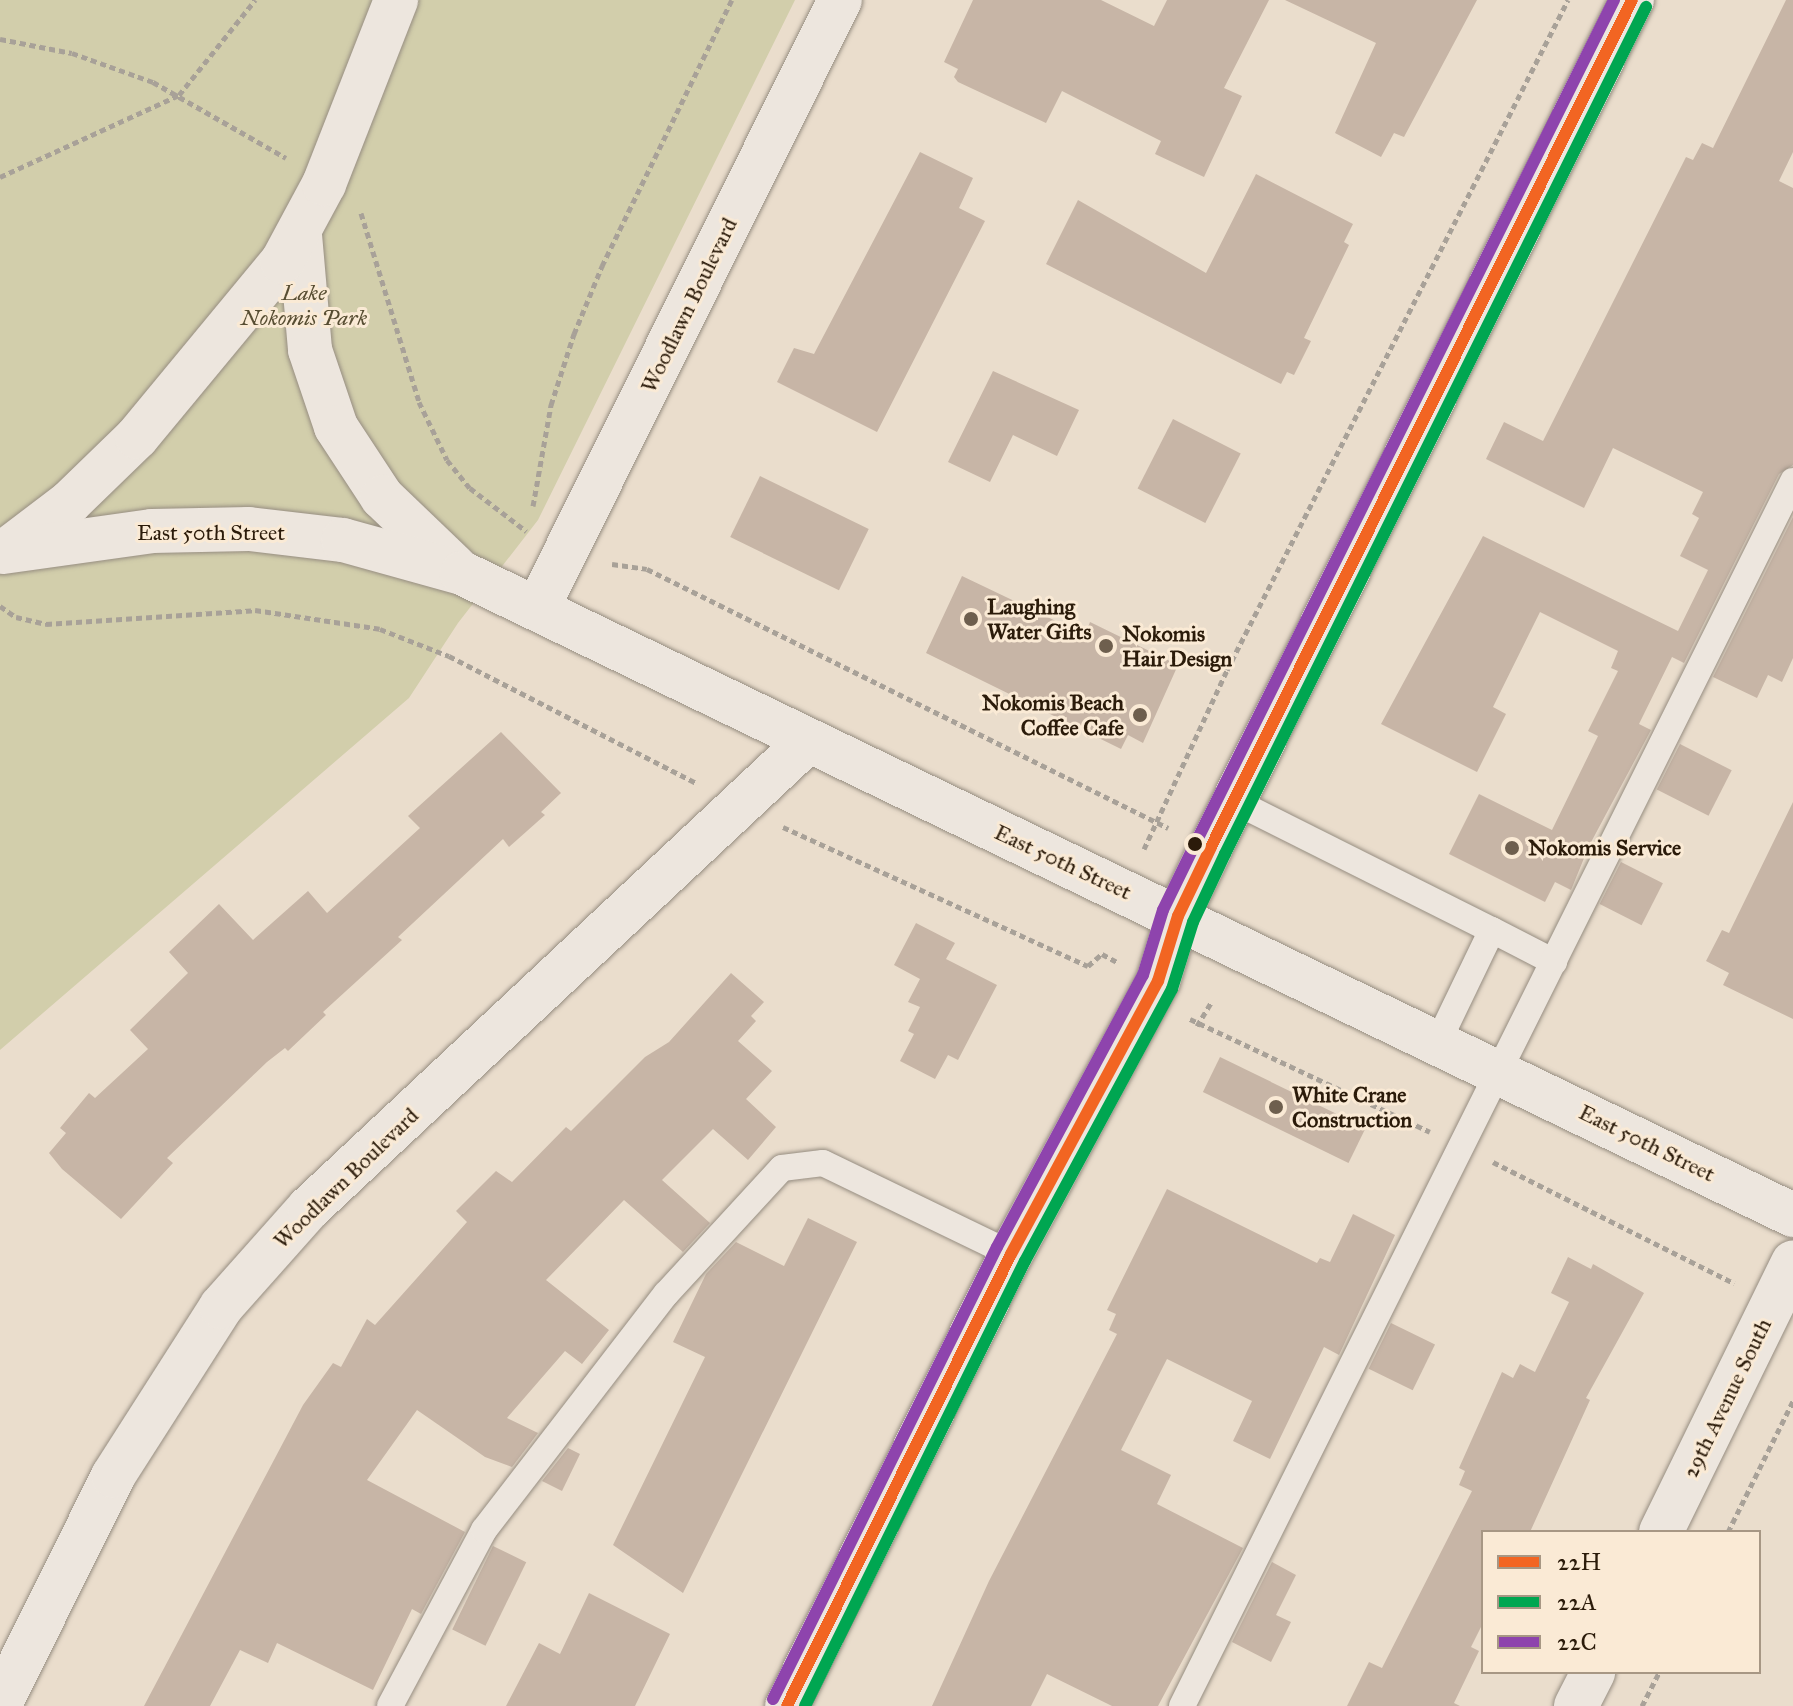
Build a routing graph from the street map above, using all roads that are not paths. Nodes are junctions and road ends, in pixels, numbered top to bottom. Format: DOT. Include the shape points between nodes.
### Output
graph roads {
  1 [pos="396,0"];
  2 [pos="840,0"];
  3 [pos="1632,0"];
  4 [pos="300,235"];
  5 [pos="1793,481"];
  6 [pos="2,553"];
  7 [pos="462,573"];
  8 [pos="537,609"];
  9 [pos="807,742"];
  10 [pos="1234,801"];
  11 [pos="1178,916"];
  12 [pos="1492,930"];
  13 [pos="1554,962"];
  14 [pos="1438,1042"];
  15 [pos="1500,1072"];
  16 [pos="1793,1215"];
  17 [pos="1011,1254"];
  18 [pos="1793,1263"];
  19 [pos="1662,1530"];
  20 [pos="1592,1674"];
  21 [pos="0,1704"];
  22 [pos="390,1706"];
  23 [pos="787,1706"];
  24 [pos="1182,1706"];
  25 [pos="1576,1706"];
  1 -- 4 [label="street"];
  2 -- 8 [label="street, Woodlawn Boulevard"];
  3 -- 10 [label="street"];
  4 -- 6 [label="street" via="222,339 137,437 70,502"];
  4 -- 7 [label="street, East 50th Street" via="310,350 336,427 382,497"];
  5 -- 13 [label="lane"];
  6 -- 7 [label="street, East 50th Street" via="152,531 249,529 343,540"];
  7 -- 8 [label="street, East 50th Street"];
  8 -- 9 [label="street, East 50th Street"];
  9 -- 11 [label="street, East 50th Street"];
  9 -- 21 [label="street, Woodlawn Boulevard" via="309,1208 221,1307 113,1476"];
  10 -- 11 [label="street"];
  10 -- 12 [label="lane"];
  11 -- 14 [label="street, East 50th Street"];
  11 -- 17 [label="street" via="1158,981"];
  12 -- 13 [label="lane"];
  12 -- 14 [label="lane"];
  13 -- 15 [label="lane"];
  14 -- 15 [label="street, East 50th Street"];
  15 -- 16 [label="street, East 50th Street"];
  15 -- 24 [label="lane"];
  17 -- 22 [label="lane" via="823,1163 782,1168 666,1294 484,1530"];
  17 -- 23 [label="street"];
  18 -- 19 [label="street, 29th Avenue South"];
  20 -- 25 [label="street"];
}
